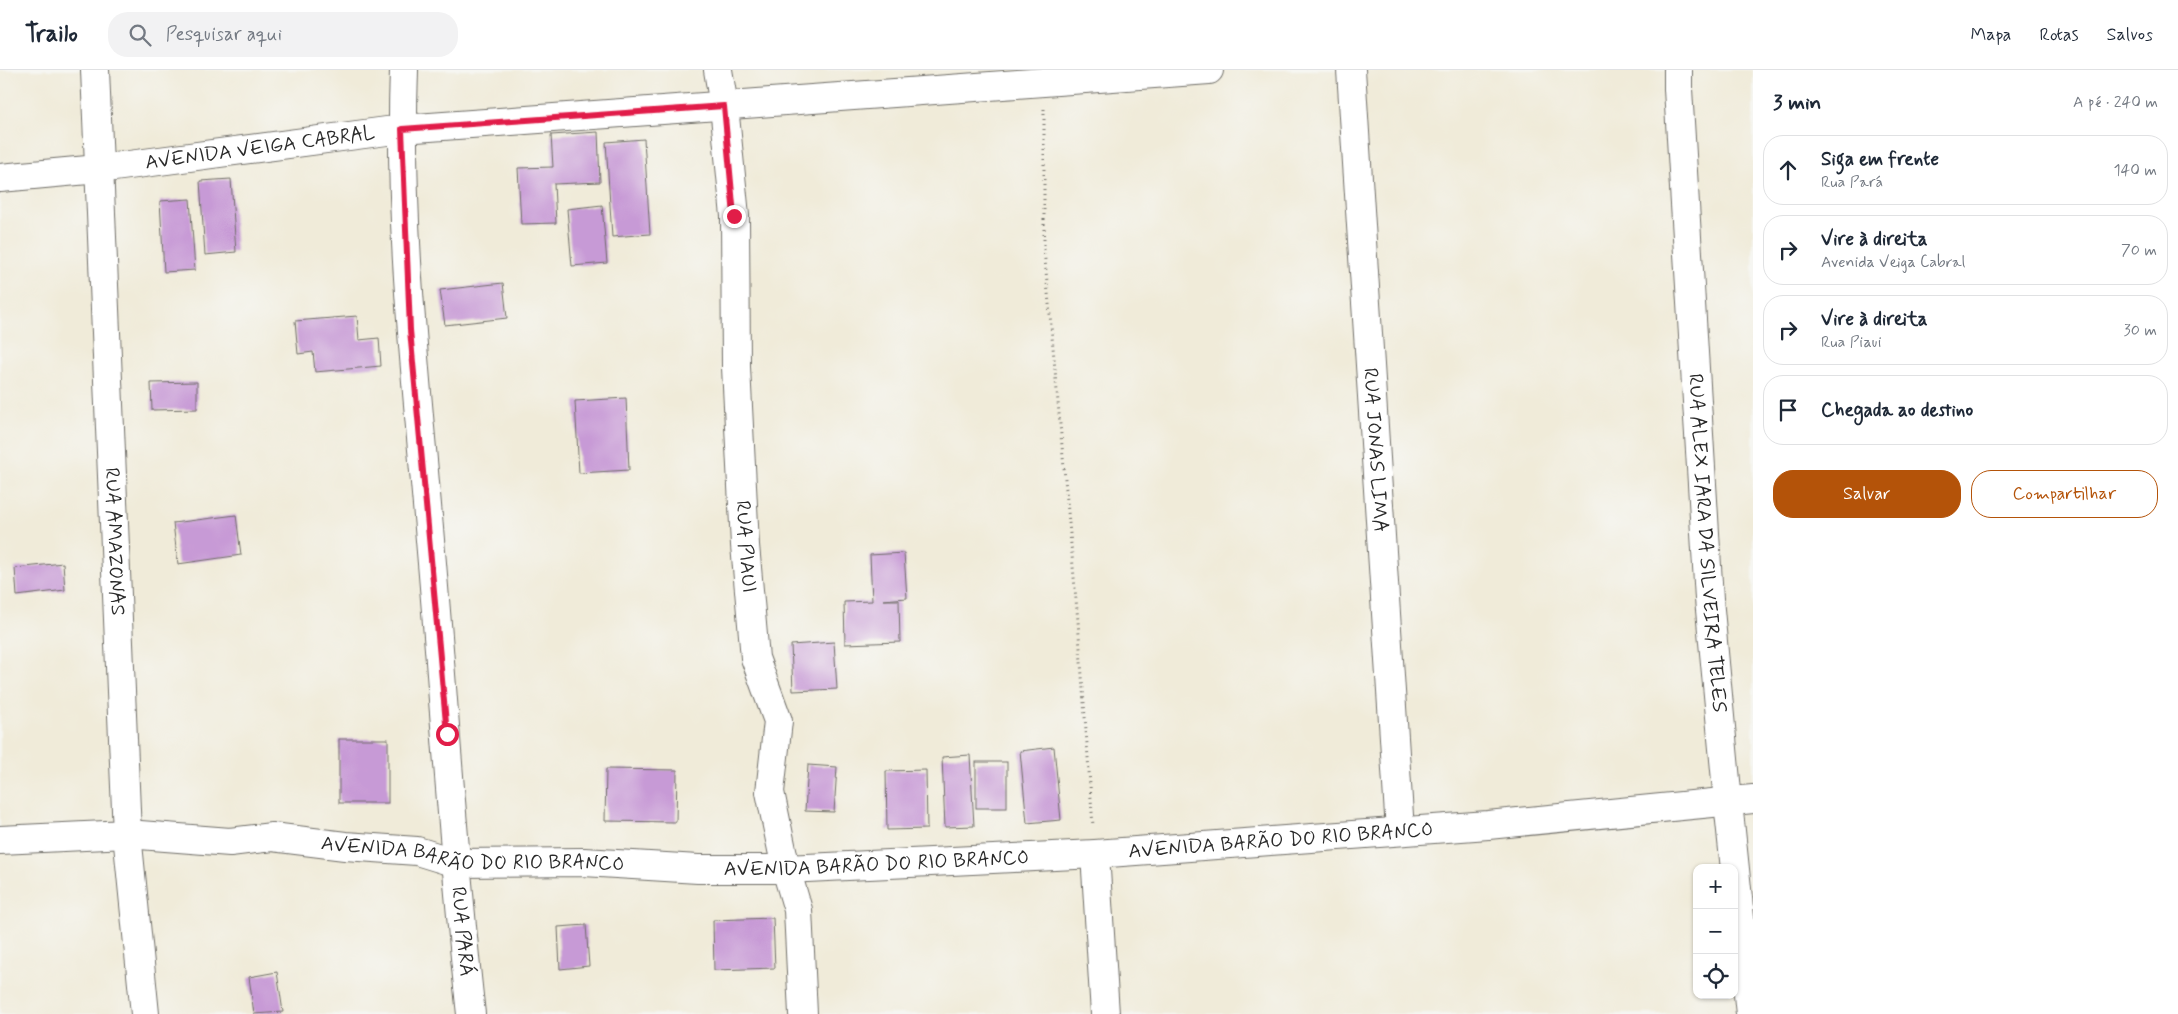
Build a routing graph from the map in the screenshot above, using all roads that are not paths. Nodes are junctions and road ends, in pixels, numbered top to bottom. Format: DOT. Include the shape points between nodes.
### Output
graph roads {
  1 [pos="95,70"];
  2 [pos="404,70"];
  3 [pos="718,70"];
  4 [pos="1209,70"];
  5 [pos="1351,70"];
  6 [pos="1678,70"];
  7 [pos="724,106"];
  8 [pos="402,129"];
  9 [pos="99,169"];
  10 [pos="0,178"];
  11 [pos="1740,801"];
  12 [pos="1400,831"];
  13 [pos="127,834"];
  14 [pos="0,840"];
  15 [pos="1095,854"];
  16 [pos="456,863"];
  17 [pos="786,869"];
  18 [pos="144,1014"];
  19 [pos="471,1014"];
  20 [pos="803,1014"];
  21 [pos="1106,1014"];
  22 [pos="1750,1014"];
  1 -- 9 [label="street, RUA AMAZONAS"];
  2 -- 8 [label="street, RUA PARÁ"];
  3 -- 7 [label="street, RUA PIAUI"];
  4 -- 7 [label="street, AVENIDA VEIGA CABRAL"];
  5 -- 12 [label="street, RUA JONAS LIMA"];
  6 -- 11 [label="street, RUA ALEX IARA DA SILVEIRA TELES" via="1709,598"];
  7 -- 8 [label="street, AVENIDA VEIGA CABRAL"];
  7 -- 17 [label="street, RUA PIAUI" via="734,216 736,367 746,554 755,658 778,721 770,792"];
  8 -- 9 [label="street, AVENIDA VEIGA CABRAL"];
  8 -- 16 [label="street, RUA PARÁ" via="410,330"];
  9 -- 10 [label="street, AVENIDA VEIGA CABRAL"];
  9 -- 13 [label="street, RUA AMAZONAS"];
  11 -- 12 [label="street, AVENIDA BARÃO DO RIO BRANCO"];
  11 -- 22 [label="street, RUA ALEX IARA DA SILVEIRA TELES"];
  12 -- 15 [label="street, AVENIDA BARÃO DO RIO BRANCO"];
  13 -- 14 [label="street, AVENIDA BARÃO DO RIO BRANCO"];
  13 -- 16 [label="street, AVENIDA BARÃO DO RIO BRANCO" via="230,842 272,837 417,851"];
  13 -- 18 [label="street, RUA AMAZONAS"];
  15 -- 17 [label="street, AVENIDA BARÃO DO RIO BRANCO"];
  15 -- 21 [label="street"];
  16 -- 17 [label="street, AVENIDA BARÃO DO RIO BRANCO" via="584,862 698,869"];
  16 -- 19 [label="street, RUA PARÁ"];
  17 -- 20 [label="street, RUA PIAUI" via="798,910"];
}
